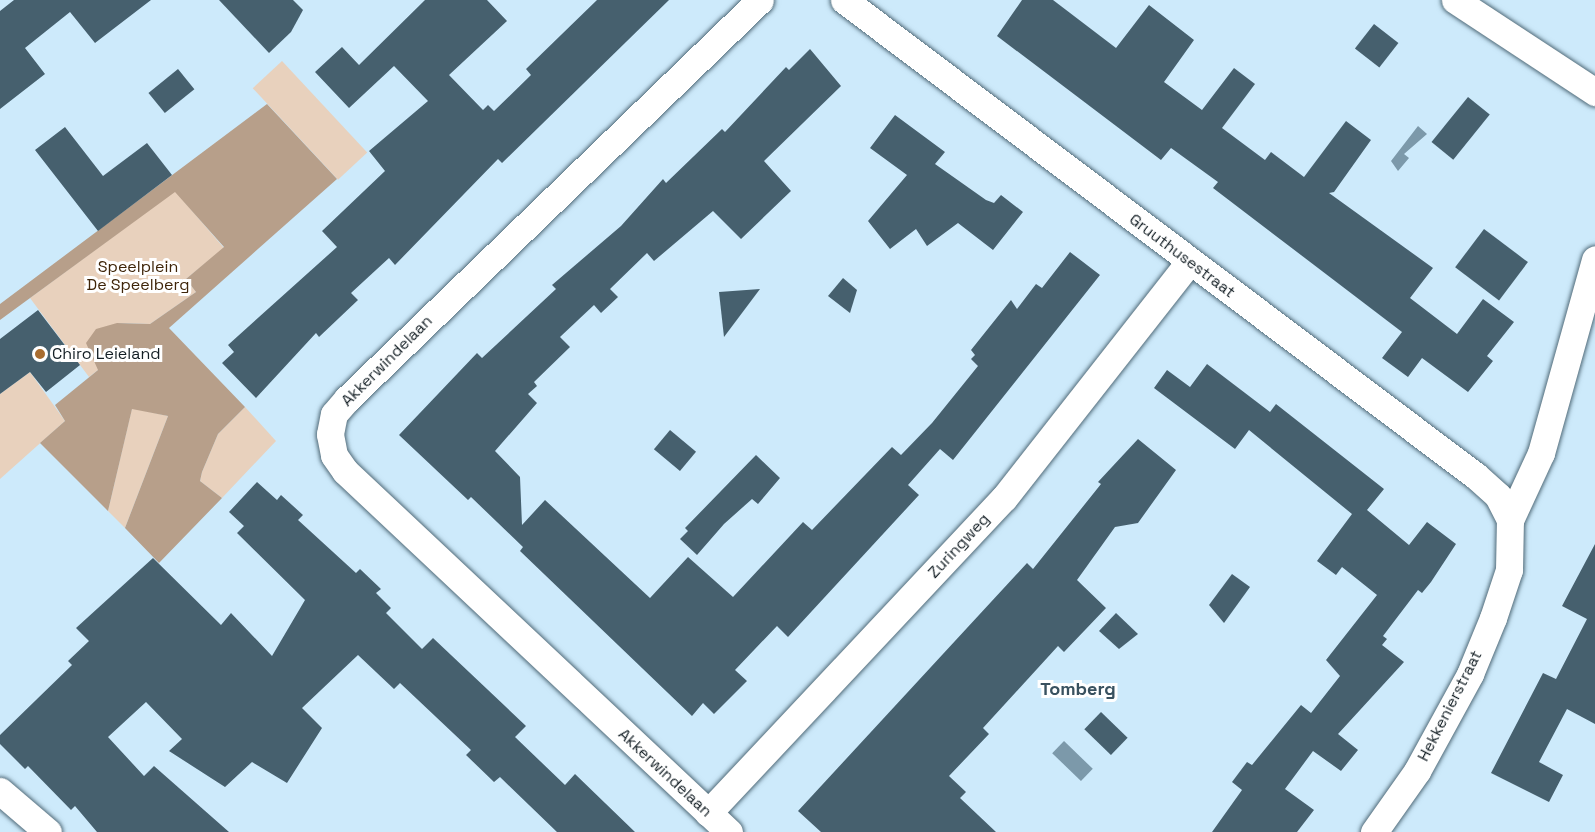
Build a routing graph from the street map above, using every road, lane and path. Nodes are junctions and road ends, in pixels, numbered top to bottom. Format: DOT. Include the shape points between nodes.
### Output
graph roads {
  1 [pos="760,0"];
  2 [pos="844,0"];
  3 [pos="1455,0"];
  4 [pos="1595,92"];
  5 [pos="1595,259"];
  6 [pos="1189,262"];
  7 [pos="1510,520"];
  8 [pos="0,791"];
  9 [pos="708,813"];
  10 [pos="48,832"];
  11 [pos="729,832"];
  12 [pos="1374,832"];
  1 -- 9 [label="street, Akkerwindelaan" via="347,399 334,414 330,434 334,455 345,471"];
  2 -- 6 [label="street, Gruuthusestraat"];
  3 -- 4 [label="street"];
  5 -- 7 [label="street, Hekkenierstraat" via="1541,453"];
  6 -- 7 [label="street, Gruuthusestraat" via="1488,485"];
  6 -- 9 [label="street, Zuringweg" via="1004,498"];
  7 -- 12 [label="street, Hekkenierstraat" via="1509,570 1470,674 1417,771"];
  8 -- 10 [label="street"];
  9 -- 11 [label="street, Akkerwindelaan"];
}
